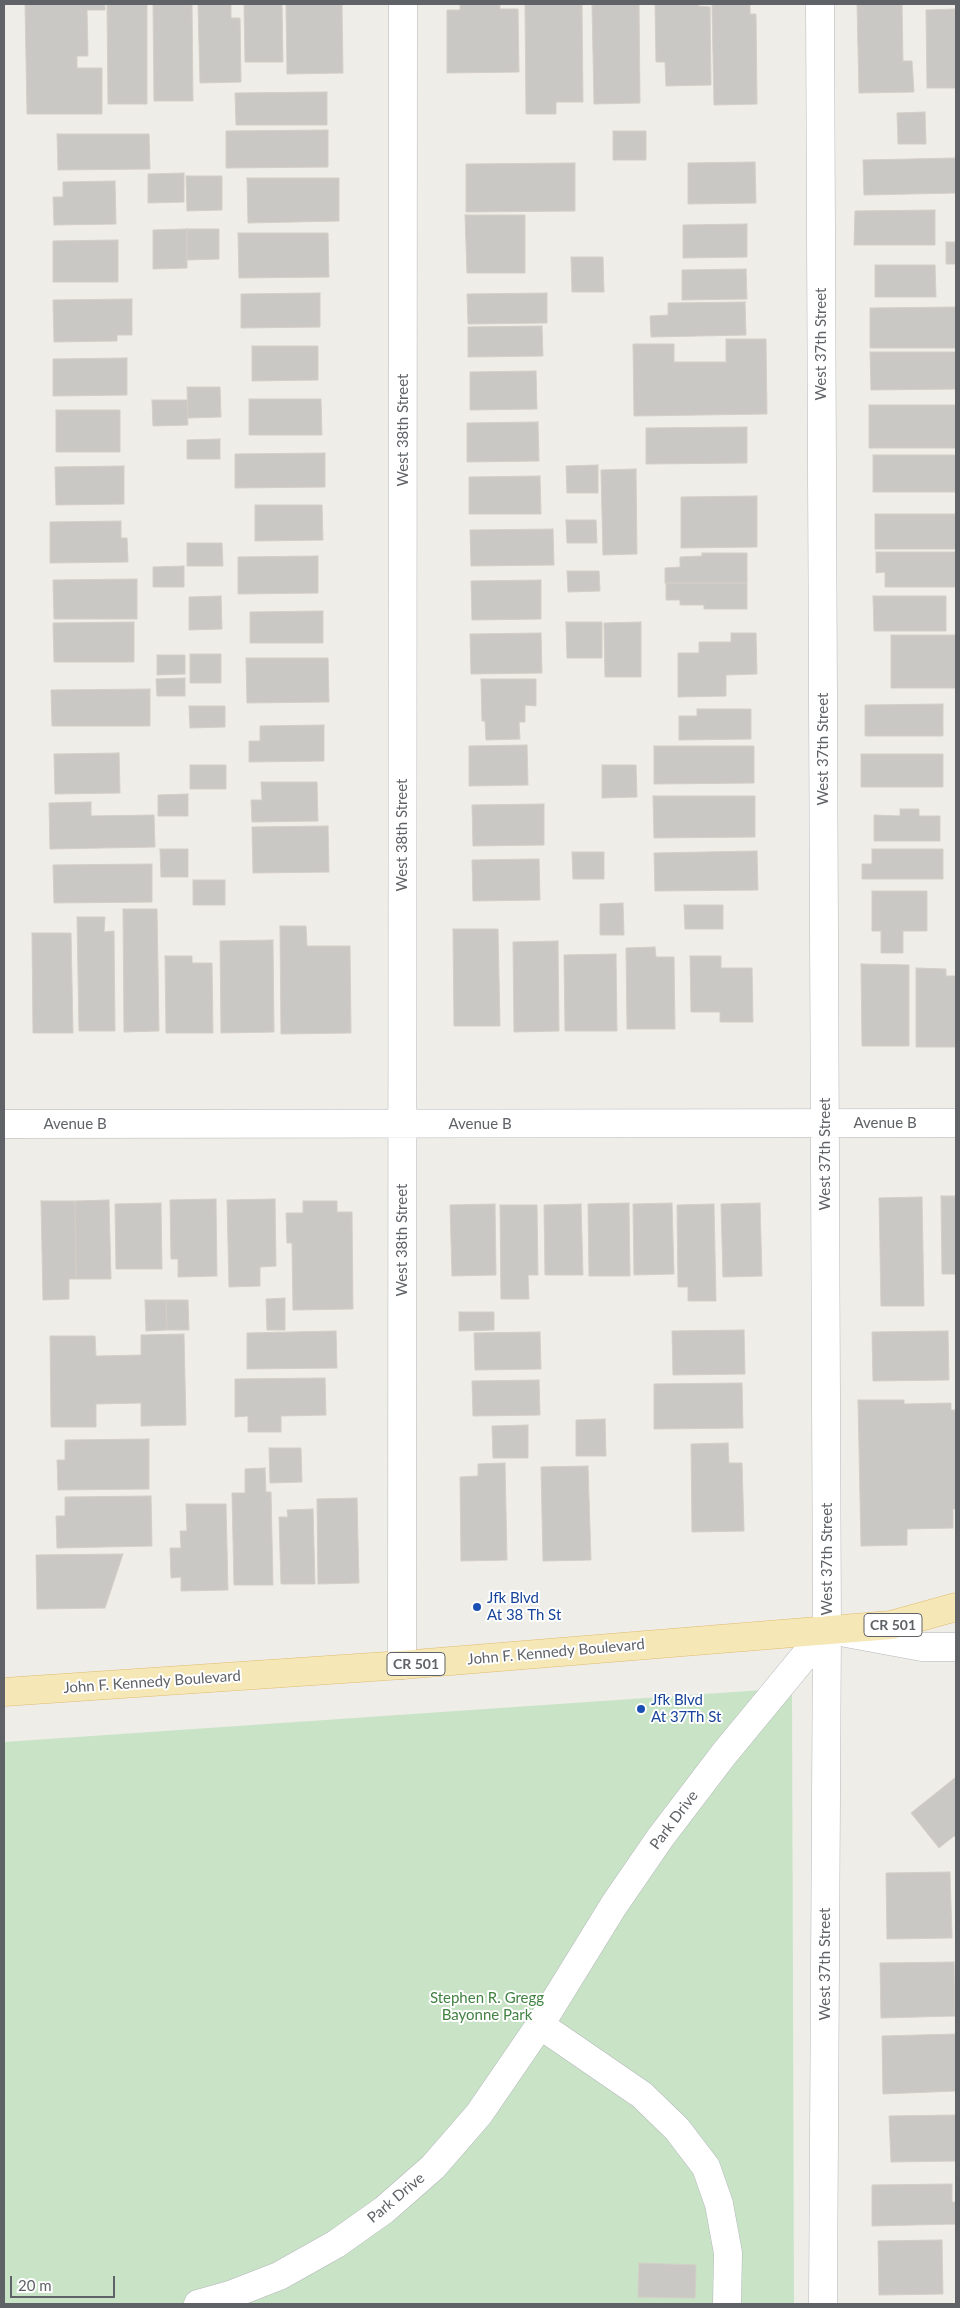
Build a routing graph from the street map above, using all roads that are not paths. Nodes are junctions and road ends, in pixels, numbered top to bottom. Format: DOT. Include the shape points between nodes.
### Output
graph roads {
  1 [pos="403,4"];
  2 [pos="820,4"];
  3 [pos="825,1123"];
  4 [pos="956,1123"];
  5 [pos="4,1124"];
  6 [pos="402,1124"];
  7 [pos="956,1606"];
  8 [pos="827,1629"];
  9 [pos="956,1647"];
  10 [pos="402,1665"];
  11 [pos="4,1692"];
  12 [pos="540,2024"];
  13 [pos="198,2304"];
  14 [pos="727,2304"];
  15 [pos="823,2304"];
  1 -- 6 [label="street, West 38th Street"];
  2 -- 3 [label="street, West 37th Street"];
  3 -- 4 [label="street, Avenue B"];
  3 -- 6 [label="street, Avenue B"];
  3 -- 8 [label="street, West 37th Street"];
  5 -- 6 [label="street, Avenue B"];
  6 -- 10 [label="street, West 38th Street"];
  7 -- 8 [label="main road, John F. Kennedy Boulevard / CR 501" via="891,1625"];
  8 -- 9 [label="street" via="922,1647"];
  8 -- 10 [label="main road, John F. Kennedy Boulevard / CR 501"];
  8 -- 12 [label="street, Park Drive" via="660,1838"];
  8 -- 15 [label="street, West 37th Street"];
  10 -- 11 [label="main road, John F. Kennedy Boulevard / CR 501"];
  12 -- 13 [label="street, Park Drive" via="479,2114 433,2167 384,2210 336,2244 279,2276"];
  12 -- 14 [label="street" via="642,2095 677,2129 706,2167 720,2204 728,2253"];
}
